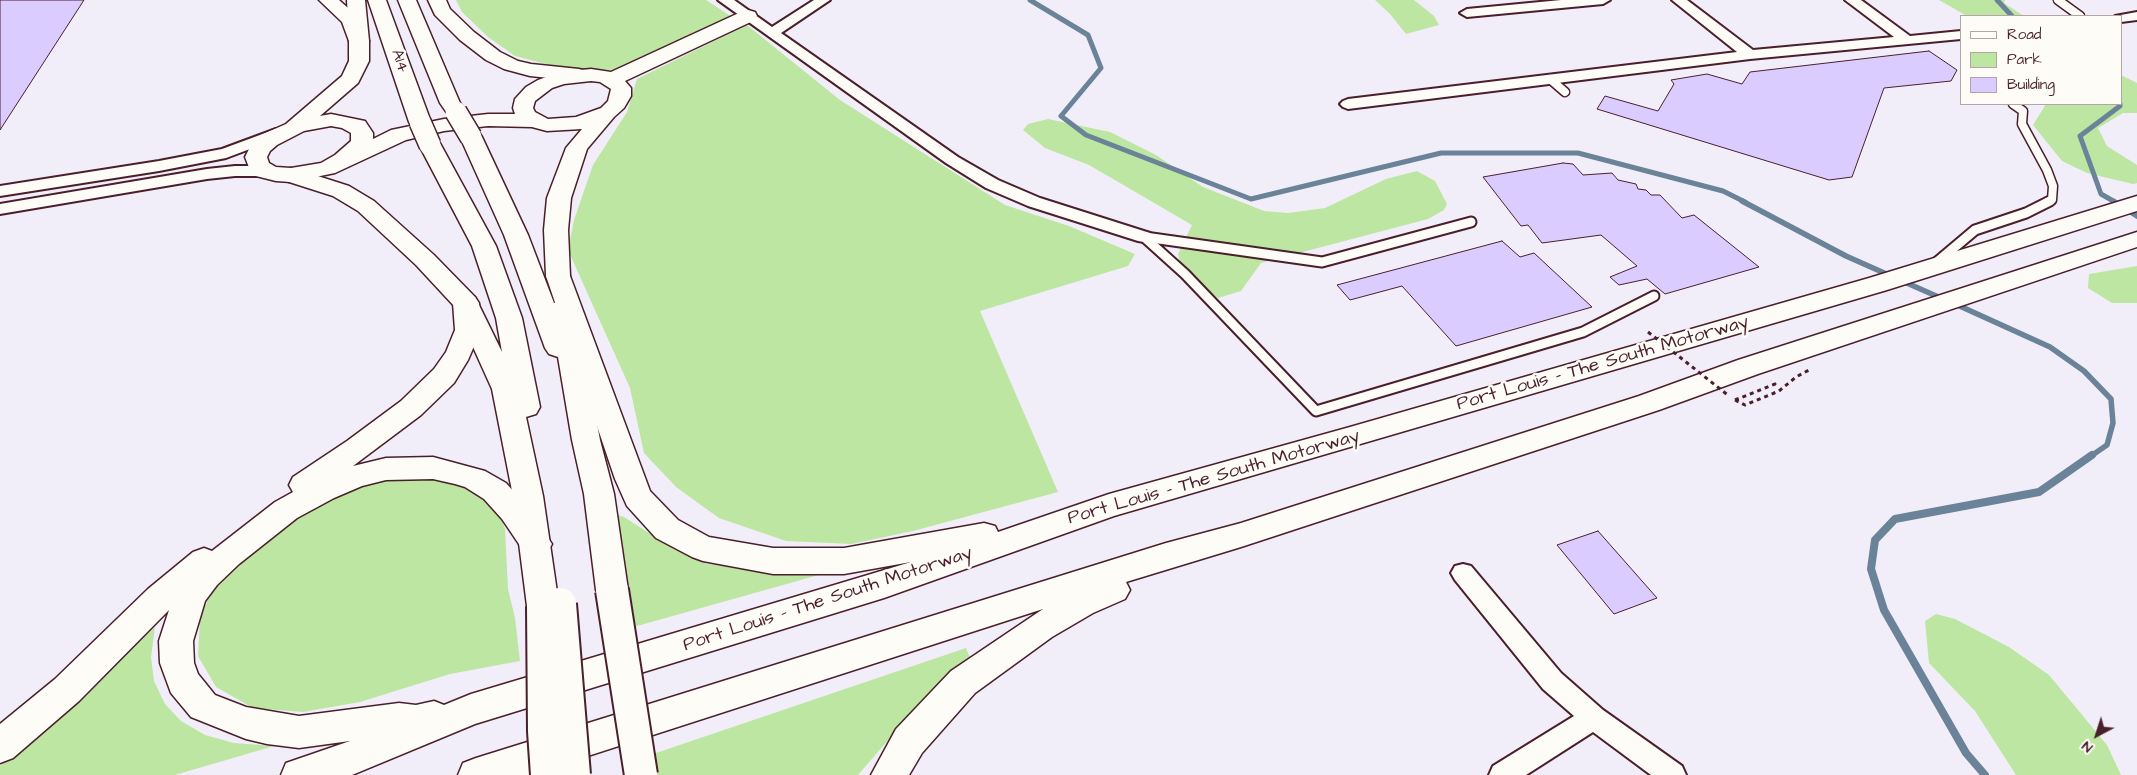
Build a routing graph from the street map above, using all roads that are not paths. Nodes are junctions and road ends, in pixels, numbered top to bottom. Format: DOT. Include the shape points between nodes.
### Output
graph roads {
  1 [pos="328,0"];
  2 [pos="356,0"];
  3 [pos="378,0"];
  4 [pos="407,0"];
  5 [pos="437,0"];
  6 [pos="725,0"];
  7 [pos="823,0"];
  8 [pos="1603,0"];
  9 [pos="1679,0"];
  10 [pos="1852,0"];
  11 [pos="2058,0"];
  12 [pos="1490,11"];
  13 [pos="1467,13"];
  14 [pos="2079,15"];
  15 [pos="748,16"];
  16 [pos="2137,16"];
  17 [pos="2122,18"];
  18 [pos="1503,24"];
  19 [pos="772,32"];
  20 [pos="1960,35"];
  21 [pos="359,41"];
  22 [pos="1908,41"];
  23 [pos="1750,55"];
  24 [pos="579,75"];
  25 [pos="1550,79"];
  26 [pos="611,80"];
  27 [pos="533,91"];
  28 [pos="1565,92"];
  29 [pos="1348,104"];
  30 [pos="2014,105"];
  31 [pos="608,112"];
  32 [pos="534,121"];
  33 [pos="352,124"];
  34 [pos="288,130"];
  35 [pos="343,160"];
  36 [pos="266,171"];
  37 [pos="291,175"];
  38 [pos="0,191"];
  39 [pos="2137,203"];
  40 [pos="0,209"];
  41 [pos="1471,222"];
  42 [pos="1144,236"];
  43 [pos="2137,239"];
  44 [pos="1928,268"];
  45 [pos="558,276"];
  46 [pos="1654,296"];
  47 [pos="466,303"];
  48 [pos="524,398"];
  49 [pos="580,410"];
  50 [pos="528,496"];
  51 [pos="1108,506"];
  52 [pos="1242,535"];
  53 [pos="536,544"];
  54 [pos="1463,573"];
  55 [pos="551,605"];
  56 [pos="946,626"];
  57 [pos="471,710"];
  58 [pos="1594,718"];
  59 [pos="0,746"];
  60 [pos="298,775"];
  61 [pos="476,775"];
  62 [pos="519,775"];
  63 [pos="547,775"];
  64 [pos="574,775"];
  65 [pos="642,775"];
  66 [pos="888,775"];
  67 [pos="1502,775"];
  68 [pos="1673,775"];
  1 -- 21 [label="main road" via="350,20"];
  2 -- 21 [label="main road"];
  3 -- 48 [label="main road, A14, bridge" via="420,122 484,246 509,318"];
  4 -- 49 [label="main road, A14, bridge" via="450,103 471,137 516,235"];
  5 -- 24 [label="main road" via="442,11 493,56 530,70"];
  6 -- 15 [label="street"];
  7 -- 19 [label="street"];
  8 -- 12 [label="street"];
  9 -- 23 [label="street"];
  10 -- 22 [label="street"];
  11 -- 14 [label="lane"];
  12 -- 13 [label="street"];
  12 -- 18 [label="street"];
  15 -- 19 [label="street"];
  15 -- 26 [label="main road"];
  16 -- 17 [label="street"];
  19 -- 42 [label="street" via="944,155 992,184 1034,202"];
  20 -- 22 [label="street"];
  21 -- 34 [label="main road" via="358,61 351,79"];
  22 -- 23 [label="street"];
  23 -- 25 [label="street"];
  24 -- 26 [label="main road"];
  24 -- 27 [label="main road" via="560,78"];
  25 -- 28 [label="lane"];
  25 -- 29 [label="street"];
  26 -- 31 [label="main road" via="621,88 622,96"];
  27 -- 32 [label="main road" via="525,99 523,108"];
  27 -- 33 [label="main road" via="480,114 400,129"];
  30 -- 44 [label="lane" via="2023,111 2022,124 2047,170 2053,186 2052,200 2026,213 1975,230"];
  31 -- 32 [label="main road" via="571,124 547,125"];
  31 -- 45 [label="main road" via="577,148 559,198 556,230"];
  32 -- 35 [label="main road" via="488,120 444,125 399,135"];
  33 -- 34 [label="main road" via="331,120"];
  33 -- 35 [label="main road" via="362,133 362,142"];
  34 -- 36 [label="main road" via="265,144 256,157"];
  34 -- 38 [label="street" via="226,153"];
  35 -- 37 [label="main road" via="327,168"];
  36 -- 37 [label="main road"];
  36 -- 40 [label="street" via="207,174"];
  37 -- 47 [label="main road" via="341,191 366,206"];
  39 -- 44 [label="main road, Port Louis – The South Motorway"];
  41 -- 42 [label="lane" via="1322,262"];
  42 -- 46 [label="lane" via="1185,274 1316,411 1583,332"];
  43 -- 52 [label="main road"];
  44 -- 51 [label="main road, Port Louis – The South Motorway"];
  45 -- 49 [label="main road"];
  45 -- 51 [label="main road" via="638,498 667,529 703,548 773,561 844,561 921,548"];
  47 -- 50 [label="main road" via="506,389"];
  47 -- 59 [label="main road" via="468,330 458,354 444,376 411,408 266,511 166,592 67,690"];
  48 -- 50 [label="main road"];
  48 -- 55 [label="main road"];
  49 -- 65 [label="main road, bridge" via="599,494"];
  50 -- 53 [label="main road"];
  51 -- 57 [label="main road, Port Louis – The South Motorway" via="884,585"];
  52 -- 56 [label="main road"];
  52 -- 66 [label="main road" via="1193,562 1080,603 1040,627 964,682 909,740"];
  53 -- 55 [label="main road"];
  53 -- 57 [label="main road" via="495,491 476,479 433,468 386,469 355,477 286,510 234,550 192,594 176,641 176,663 183,682 203,706 267,728 299,732 399,719 416,721"];
  54 -- 58 [label="street" via="1552,681"];
  55 -- 63 [label="main road, bridge" via="544,731"];
  55 -- 64 [label="main road, bridge"];
  56 -- 61 [label="main road"];
  56 -- 62 [label="main road" via="883,656 671,720"];
  57 -- 60 [label="main road, Port Louis – The South Motorway" via="339,763"];
  58 -- 67 [label="street"];
  58 -- 68 [label="street"];
}
